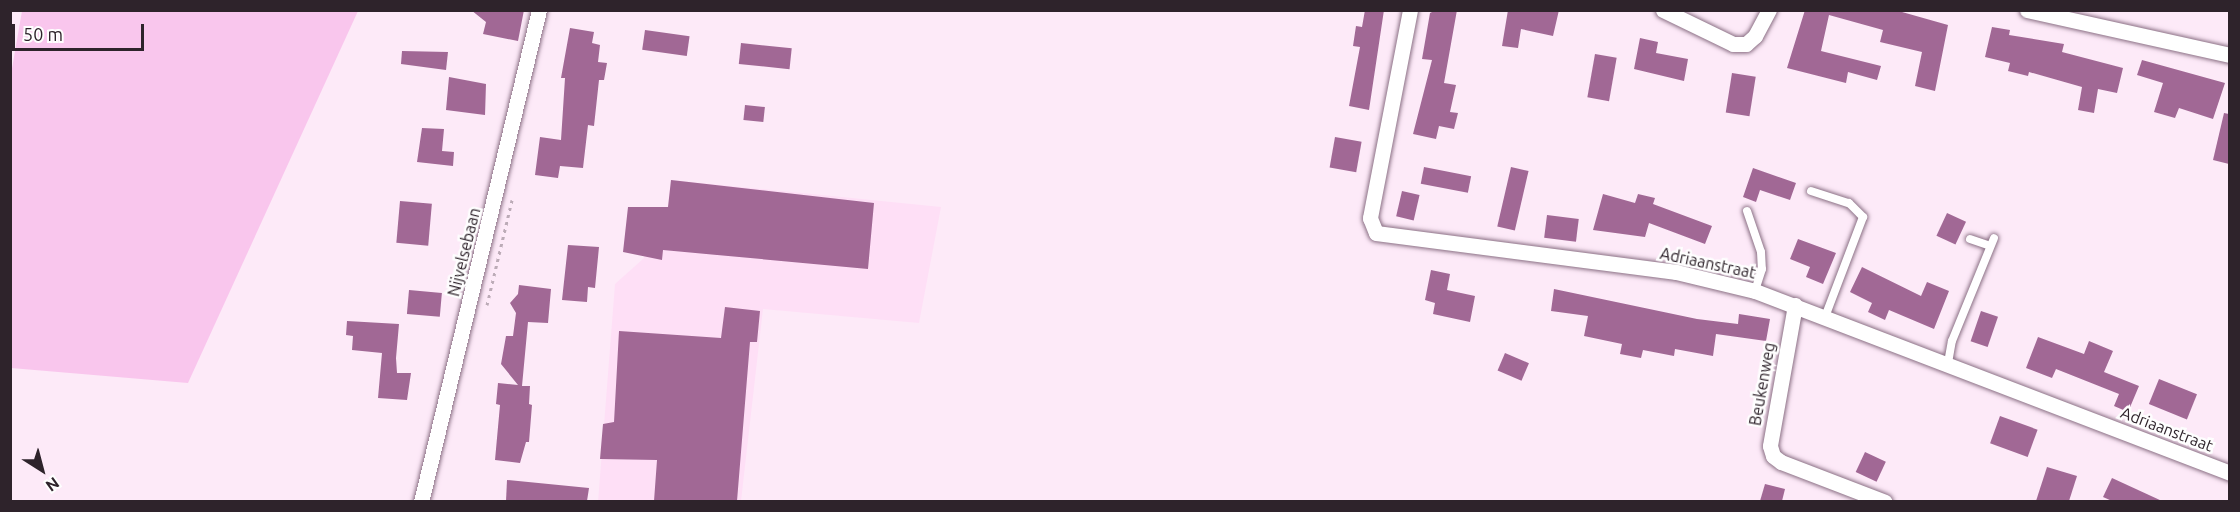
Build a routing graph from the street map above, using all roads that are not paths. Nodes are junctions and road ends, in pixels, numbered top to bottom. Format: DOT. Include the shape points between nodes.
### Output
graph roads {
  1 [pos="539,10"];
  2 [pos="1410,10"];
  3 [pos="1663,10"];
  4 [pos="1769,10"];
  5 [pos="2027,10"];
  6 [pos="2229,55"];
  7 [pos="1811,191"];
  8 [pos="1747,211"];
  9 [pos="1970,239"];
  10 [pos="1755,291"];
  11 [pos="1794,305"];
  12 [pos="1825,317"];
  13 [pos="1948,363"];
  14 [pos="2229,473"];
  15 [pos="421,501"];
  16 [pos="1885,501"];
  1 -- 15 [label="street, Nijvelsebaan"];
  2 -- 10 [label="street, Adriaanstraat" via="1370,218 1376,233 1676,272"];
  3 -- 4 [label="street" via="1733,44 1746,44 1755,36"];
  5 -- 6 [label="street"];
  7 -- 12 [label="lane" via="1849,203 1863,217"];
  8 -- 10 [label="lane" via="1761,252 1762,269"];
  9 -- 13 [label="lane" via="1992,242 1952,341"];
  10 -- 11 [label="street, Adriaanstraat"];
  11 -- 12 [label="street, Adriaanstraat"];
  11 -- 16 [label="street, Beukenweg" via="1770,446 1773,456"];
  12 -- 13 [label="street, Adriaanstraat"];
  13 -- 14 [label="street, Adriaanstraat"];
}
